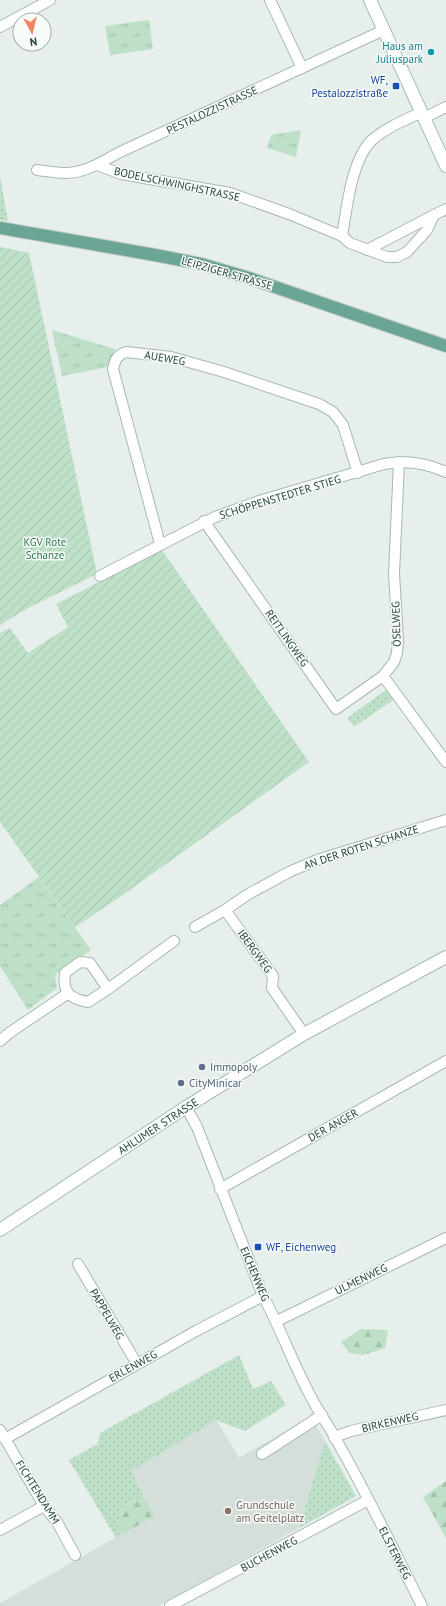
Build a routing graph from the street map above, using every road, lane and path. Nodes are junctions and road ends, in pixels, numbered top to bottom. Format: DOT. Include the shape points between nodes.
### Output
graph roads {
  1 [pos="50,0"];
  2 [pos="270,0"];
  3 [pos="370,0"];
  4 [pos="0,27"];
  5 [pos="384,30"];
  6 [pos="302,68"];
  7 [pos="446,107"];
  8 [pos="423,115"];
  9 [pos="97,165"];
  10 [pos="446,166"];
  11 [pos="36,170"];
  12 [pos="446,209"];
  13 [pos="434,215"];
  14 [pos="0,228"];
  15 [pos="342,236"];
  16 [pos="367,250"];
  17 [pos="446,346"];
  18 [pos="399,462"];
  19 [pos="446,472"];
  20 [pos="358,473"];
  21 [pos="204,521"];
  22 [pos="160,544"];
  23 [pos="100,576"];
  24 [pos="383,676"];
  25 [pos="446,762"];
  26 [pos="446,820"];
  27 [pos="225,910"];
  28 [pos="195,927"];
  29 [pos="174,941"];
  30 [pos="446,957"];
  31 [pos="108,989"];
  32 [pos="67,994"];
  33 [pos="304,1034"];
  34 [pos="0,1041"];
  35 [pos="446,1061"];
  36 [pos="186,1107"];
  37 [pos="220,1189"];
  38 [pos="0,1230"];
  39 [pos="446,1238"];
  40 [pos="78,1264"];
  41 [pos="263,1296"];
  42 [pos="277,1321"];
  43 [pos="136,1364"];
  44 [pos="446,1410"];
  45 [pos="322,1415"];
  46 [pos="2,1434"];
  47 [pos="334,1437"];
  48 [pos="262,1454"];
  49 [pos="368,1500"];
  50 [pos="44,1506"];
  51 [pos="0,1530"];
  52 [pos="75,1555"];
  53 [pos="170,1606"];
  54 [pos="422,1606"];
  1 -- 4 [label="street"];
  2 -- 6 [label="street"];
  3 -- 5 [label="main road"];
  5 -- 6 [label="street, PESTALOZZISTRASSE"];
  5 -- 8 [label="main road"];
  6 -- 9 [label="street, PESTALOZZISTRASSE"];
  7 -- 8 [label="street"];
  8 -- 10 [label="main road"];
  8 -- 15 [label="street" via="382,132 371,141 354,172"];
  9 -- 11 [label="street, PESTALOZZISTRASSE" via="82,171 66,173"];
  9 -- 15 [label="street, BODELSCHWINGHSTRASSE" via="121,174 230,193"];
  12 -- 13 [label="street"];
  13 -- 16 [label="street"];
  13 -- 16 [label="street, BODELSCHWINGHSTRASSE" via="427,230 407,252 397,257 387,257"];
  14 -- 17 [label="main road, LEIPZIGER STRASSE" via="201,264"];
  15 -- 16 [label="street, BODELSCHWINGHSTRASSE" via="350,243"];
  18 -- 19 [label="street, SCHÖPPENSTEDTER STIEG" via="416,463"];
  18 -- 20 [label="street, SCHÖPPENSTEDTER STIEG"];
  18 -- 24 [label="street, ÖSELWEG" via="394,574 398,640 394,662"];
  20 -- 21 [label="street, SCHÖPPENSTEDTER STIEG" via="259,501"];
  20 -- 22 [label="street, AUEWEG" via="343,425 333,412 319,404 171,357 126,352 120,354 113,369"];
  21 -- 22 [label="street, SCHÖPPENSTEDTER STIEG"];
  21 -- 24 [label="street, REITLINGWEG" via="336,709"];
  22 -- 23 [label="street, SCHÖPPENSTEDTER STIEG"];
  24 -- 25 [label="street"];
  26 -- 27 [label="street, AN DER ROTEN SCHANZE" via="317,860 283,875"];
  27 -- 28 [label="street, AN DER ROTEN SCHANZE"];
  27 -- 33 [label="street, IBERGWEG" via="274,976 272,988"];
  29 -- 31 [label="street"];
  30 -- 33 [label="main road, AHLUMER STRASSE"];
  31 -- 32 [label="street" via="88,1002"];
  31 -- 32 [label="street" via="90,963 80,962 65,973"];
  32 -- 34 [label="street"];
  33 -- 36 [label="main road, AHLUMER STRASSE"];
  35 -- 37 [label="street, DER ANGER"];
  36 -- 37 [label="street, EICHENWEG" via="197,1127"];
  36 -- 38 [label="main road, AHLUMER STRASSE"];
  37 -- 41 [label="street, EICHENWEG"];
  39 -- 42 [label="street, ULMENWEG"];
  40 -- 43 [label="street, PAPPELWEG"];
  41 -- 42 [label="street, EICHENWEG"];
  41 -- 43 [label="street, ERLENWEG"];
  42 -- 45 [label="street, EICHENWEG" via="293,1361"];
  43 -- 46 [label="street, ERLENWEG"];
  44 -- 47 [label="street, BIRKENWEG"];
  45 -- 47 [label="street, EICHENWEG"];
  45 -- 48 [label="street"];
  46 -- 50 [label="street, FICHTENDAMM"];
  47 -- 49 [label="street, ELSTERWEG"];
  49 -- 53 [label="street, BUCHENWEG"];
  49 -- 54 [label="street, ELSTERWEG"];
  50 -- 51 [label="street"];
  50 -- 52 [label="street, FICHTENDAMM" via="57,1522"];
}
